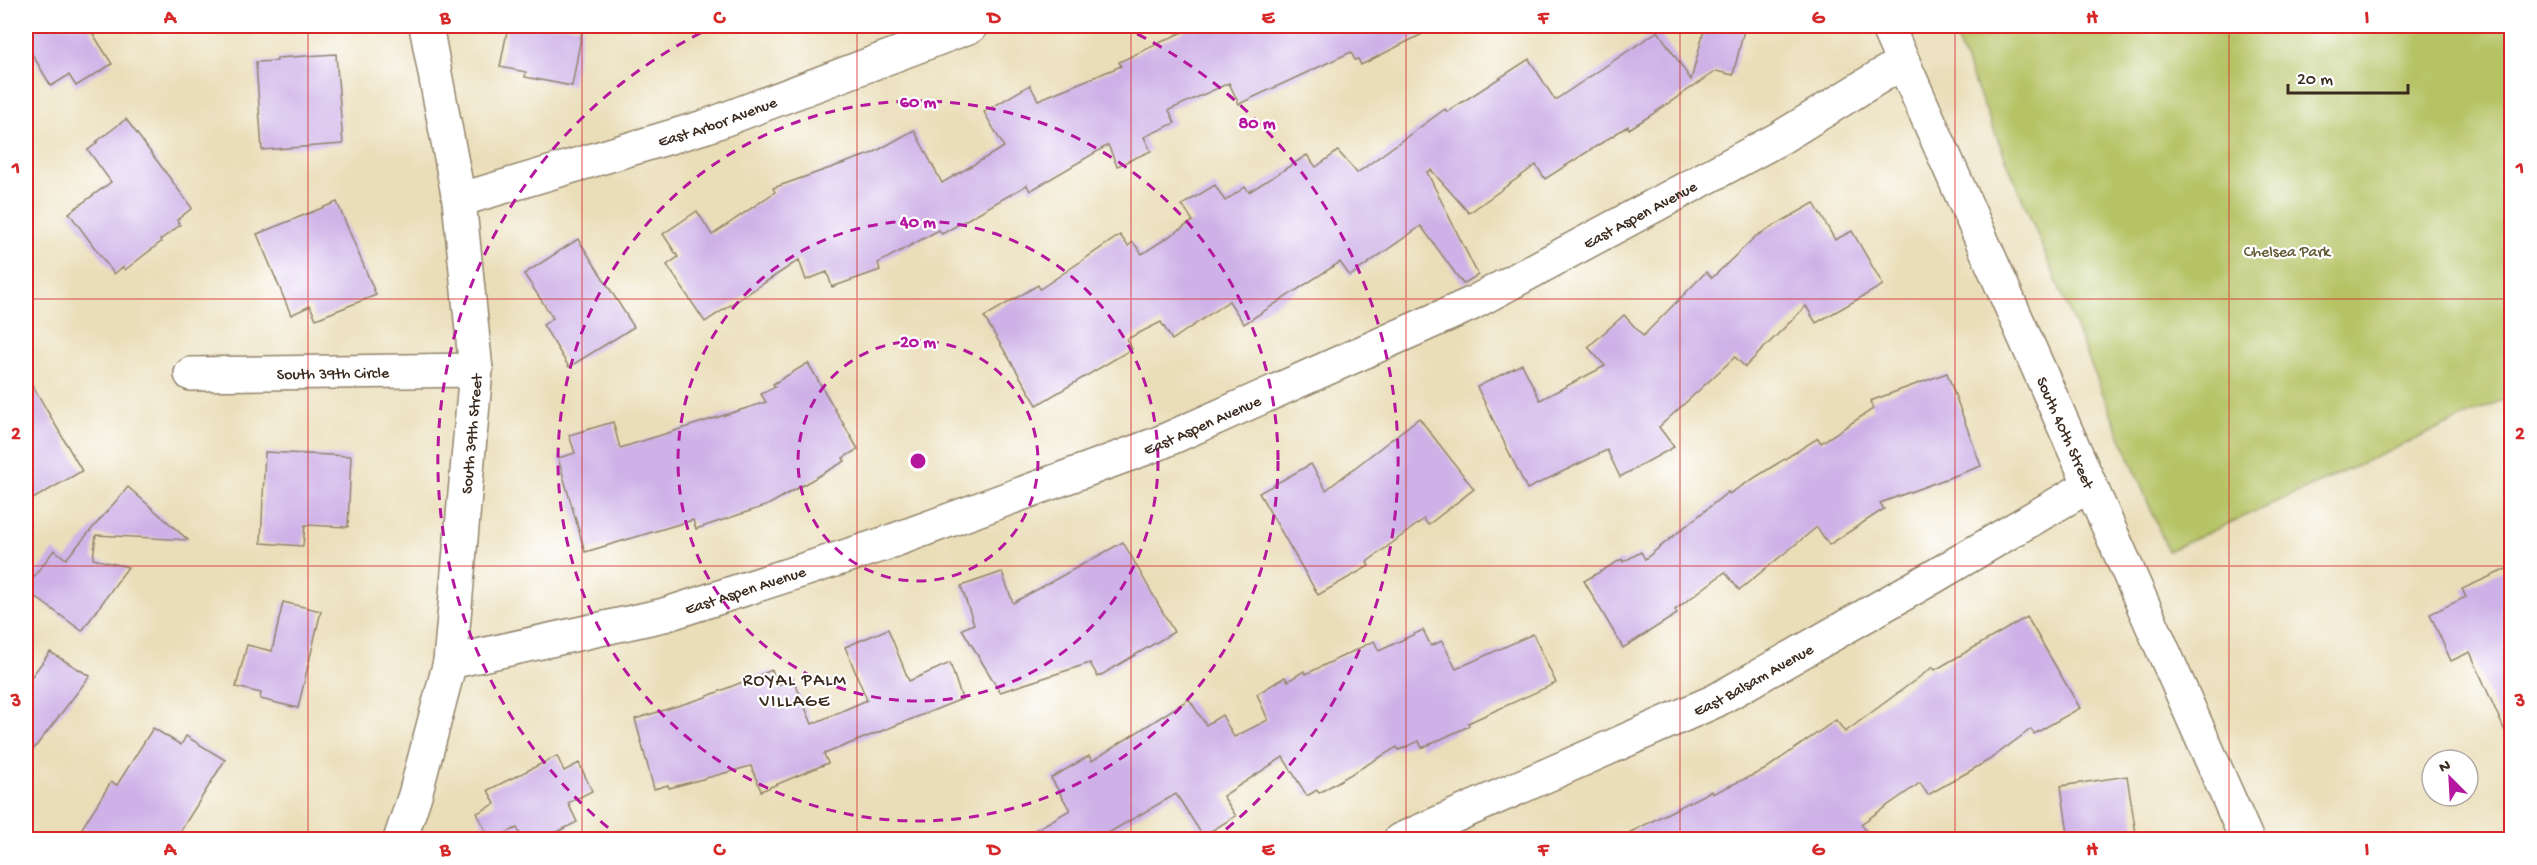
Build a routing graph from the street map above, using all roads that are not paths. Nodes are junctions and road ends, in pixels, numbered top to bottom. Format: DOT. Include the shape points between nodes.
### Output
graph roads {
  1 [pos="426,26"];
  2 [pos="971,26"];
  3 [pos="1887,26"];
  4 [pos="1903,62"];
  5 [pos="459,200"];
  6 [pos="476,370"];
  7 [pos="191,374"];
  8 [pos="2090,485"];
  9 [pos="450,662"];
  10 [pos="400,840"];
  11 [pos="1400,840"];
  12 [pos="2247,840"];
  1 -- 5 [label="street, South 39th Street"];
  2 -- 5 [label="street, East Arbor Avenue" via="707,126"];
  3 -- 4 [label="street, South 40th Street"];
  4 -- 8 [label="street, South 40th Street"];
  4 -- 9 [label="street, East Aspen Avenue" via="1780,138 1471,304 1157,444 884,544 664,615"];
  5 -- 6 [label="street, South 39th Street"];
  6 -- 7 [label="street, South 39th Circle"];
  6 -- 9 [label="street, South 39th Street"];
  8 -- 11 [label="street, East Balsam Avenue" via="1715,700"];
  8 -- 12 [label="street, South 40th Street"];
  9 -- 10 [label="street, South 39th Street"];
}
